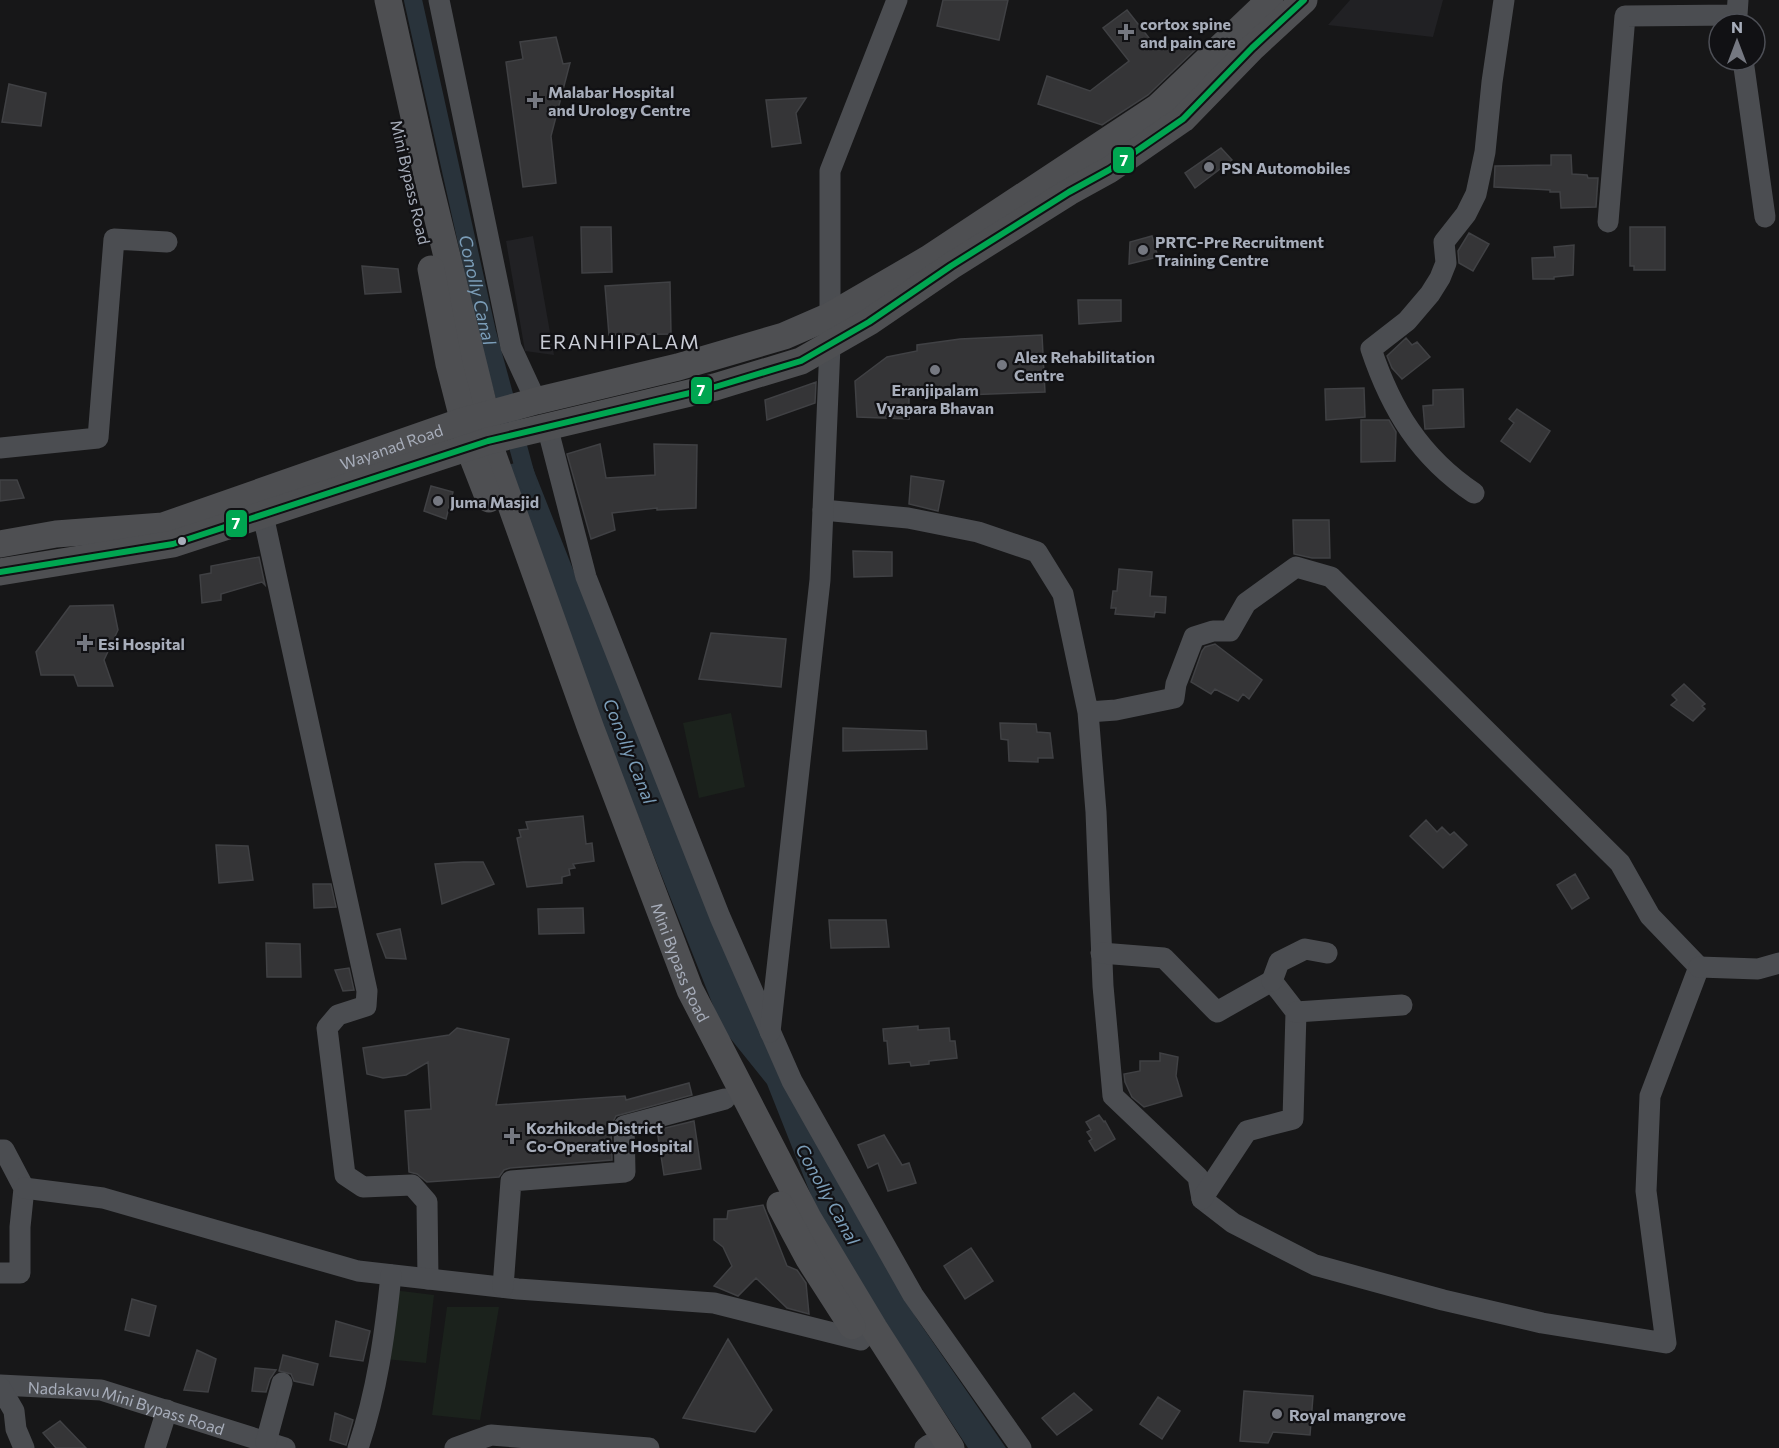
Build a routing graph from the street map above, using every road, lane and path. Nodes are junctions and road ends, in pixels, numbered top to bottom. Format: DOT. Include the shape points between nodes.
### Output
graph roads {
  1 [pos="369,0"];
  2 [pos="388,0"];
  3 [pos="439,0"];
  4 [pos="897,0"];
  5 [pos="1270,0"];
  6 [pos="1304,0"];
  7 [pos="1504,0"];
  8 [pos="1707,14"];
  9 [pos="1745,72"];
  10 [pos="1765,217"];
  11 [pos="1608,222"];
  12 [pos="167,243"];
  13 [pos="830,315"];
  14 [pos="830,346"];
  15 [pos="536,400"];
  16 [pos="547,426"];
  17 [pos="477,431"];
  18 [pos="0,448"];
  19 [pos="1474,493"];
  20 [pos="823,510"];
  21 [pos="262,515"];
  22 [pos="0,544"];
  23 [pos="0,572"];
  24 [pos="1088,712"];
  25 [pos="1101,953"];
  26 [pos="1327,953"];
  27 [pos="1779,963"];
  28 [pos="1699,967"];
  29 [pos="1272,981"];
  30 [pos="1402,1005"];
  31 [pos="1296,1012"];
  32 [pos="770,1032"];
  33 [pos="725,1099"];
  34 [pos="0,1150"];
  35 [pos="24,1188"];
  36 [pos="1202,1199"];
  37 [pos="0,1273"];
  38 [pos="391,1275"];
  39 [pos="428,1279"];
  40 [pos="503,1287"];
  41 [pos="861,1340"];
  42 [pos="282,1383"];
  43 [pos="0,1386"];
  44 [pos="167,1410"];
  45 [pos="493,1442"];
  46 [pos="276,1445"];
  47 [pos="934,1447"];
  48 [pos="24,1448"];
  49 [pos="155,1448"];
  50 [pos="358,1448"];
  51 [pos="455,1448"];
  52 [pos="649,1448"];
  53 [pos="1021,1448"];
  1 -- 17 [label="main road, Mini Bypass Road" via="449,364"];
  2 -- 17 [label="main road" via="457,305"];
  3 -- 15 [label="street" via="511,347"];
  4 -- 13 [label="street" via="830,171"];
  5 -- 13 [label="main road, Wayanad Road" via="1158,107 928,259"];
  6 -- 14 [label="main road, Wayanad Road" via="1183,119"];
  7 -- 19 [label="street" via="1476,194 1444,242 1446,263 1430,294 1407,321 1371,349 1393,402 1414,438 1452,479"];
  8 -- 11 [label="street" via="1624,16"];
  9 -- 10 [label="street"];
  12 -- 18 [label="street" via="114,239 98,438"];
  13 -- 14 [label="street"];
  13 -- 15 [label="main road, Wayanad Road" via="784,336 678,367"];
  14 -- 16 [label="main road, Wayanad Road" via="801,361 715,387"];
  14 -- 20 [label="street"];
  15 -- 17 [label="main road, Wayanad Road"];
  16 -- 17 [label="main road, Wayanad Road"];
  16 -- 32 [label="street" via="586,577 720,917"];
  17 -- 21 [label="main road, Wayanad Road"];
  17 -- 22 [label="main road, Wayanad Road" via="163,526 56,534"];
  17 -- 33 [label="main road, Mini Bypass Road" via="701,1047"];
  17 -- 47 [label="main road, Mini Bypass Road" via="690,990 808,1218 874,1328"];
  20 -- 24 [label="street" via="908,518 978,532 1037,552 1063,594"];
  20 -- 32 [label="street" via="820,580"];
  21 -- 23 [label="main road, Wayanad Road" via="173,544"];
  21 -- 39 [label="street" via="368,991 366,1006 339,1015 327,1028 345,1175 363,1187 412,1185 427,1202"];
  24 -- 25 [label="street"];
  24 -- 28 [label="street" via="1174,698 1194,637 1230,631 1246,603 1296,567 1331,577 1620,863 1650,916"];
  25 -- 29 [label="street" via="1164,958 1217,1012"];
  25 -- 36 [label="street" via="1113,1096 1198,1177"];
  26 -- 29 [label="street" via="1305,949 1279,962"];
  27 -- 28 [label="street" via="1758,969"];
  28 -- 36 [label="street" via="1650,1096 1646,1191 1666,1343 1542,1323 1315,1265 1233,1223"];
  29 -- 31 [label="street"];
  30 -- 31 [label="street"];
  31 -- 36 [label="street" via="1293,1119 1247,1131"];
  32 -- 53 [label="street" via="792,1081 913,1295"];
  33 -- 40 [label="street" via="624,1126 625,1172 511,1181"];
  33 -- 41 [label="main road, Mini Bypass Road" via="808,1259"];
  34 -- 35 [label="street"];
  35 -- 37 [label="street" via="20,1273"];
  35 -- 38 [label="street" via="104,1198 358,1271"];
  38 -- 39 [label="street"];
  38 -- 50 [label="street" via="384,1340 368,1420"];
  39 -- 40 [label="street"];
  40 -- 41 [label="street" via="714,1303"];
  41 -- 47 [label="main road, Mini Bypass Road"];
  42 -- 46 [label="street"];
  43 -- 44 [label="street, Nadakavu Mini Bypass Road" via="101,1390"];
  43 -- 48 [label="street" via="14,1411"];
  44 -- 46 [label="street, Nadakavu Mini Bypass Road"];
  44 -- 49 [label="street"];
  45 -- 51 [label="street"];
  45 -- 52 [label="street"];
}
